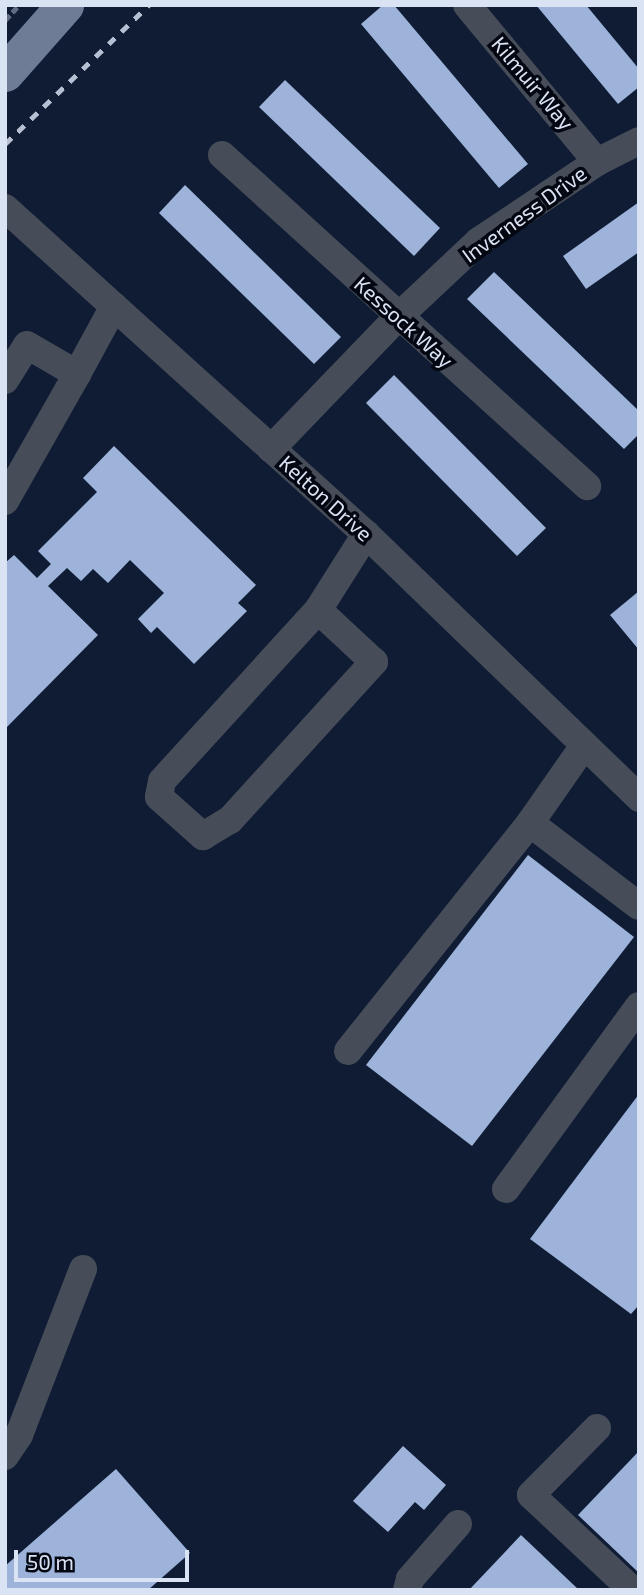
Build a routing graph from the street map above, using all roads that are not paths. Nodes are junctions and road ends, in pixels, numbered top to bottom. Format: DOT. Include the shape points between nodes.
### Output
graph roads {
  1 [pos="65,5"];
  2 [pos="467,5"];
  3 [pos="5,73"];
  4 [pos="639,141"];
  5 [pos="222,155"];
  6 [pos="597,162"];
  7 [pos="5,208"];
  8 [pos="114,306"];
  9 [pos="398,317"];
  10 [pos="77,374"];
  11 [pos="5,380"];
  12 [pos="271,449"];
  13 [pos="587,486"];
  14 [pos="5,501"];
  15 [pos="366,534"];
  16 [pos="318,610"];
  17 [pos="583,747"];
  18 [pos="639,798"];
  19 [pos="530,823"];
  20 [pos="639,906"];
  21 [pos="639,1006"];
  22 [pos="348,1051"];
  23 [pos="506,1189"];
  24 [pos="83,1269"];
  25 [pos="597,1428"];
  26 [pos="5,1456"];
  27 [pos="458,1524"];
  28 [pos="407,1590"];
  29 [pos="632,1590"];
  1 -- 3 [label="main road"];
  2 -- 6 [label="street, Kilmuir Way"];
  4 -- 6 [label="street, Inverness Drive"];
  5 -- 9 [label="street, Kessock Way"];
  6 -- 9 [label="street, Inverness Drive" via="479,241"];
  7 -- 8 [label="street, Kelton Drive"];
  8 -- 10 [label="street"];
  8 -- 12 [label="street, Kelton Drive"];
  9 -- 12 [label="street, Inverness Drive"];
  9 -- 13 [label="street, Kessock Way"];
  10 -- 11 [label="street" via="27,345"];
  10 -- 14 [label="street"];
  12 -- 15 [label="street, Kelton Drive"];
  15 -- 16 [label="street"];
  15 -- 17 [label="street, Kelton Drive"];
  16 -- 16 [label="street" via="374,662 230,820 203,836 159,797 162,781"];
  17 -- 18 [label="street, Kelton Drive"];
  17 -- 19 [label="street"];
  19 -- 20 [label="street"];
  19 -- 22 [label="street"];
  21 -- 23 [label="street"];
  24 -- 26 [label="street" via="19,1435"];
  25 -- 29 [label="street" via="531,1495"];
  27 -- 28 [label="street" via="410,1579"];
}
